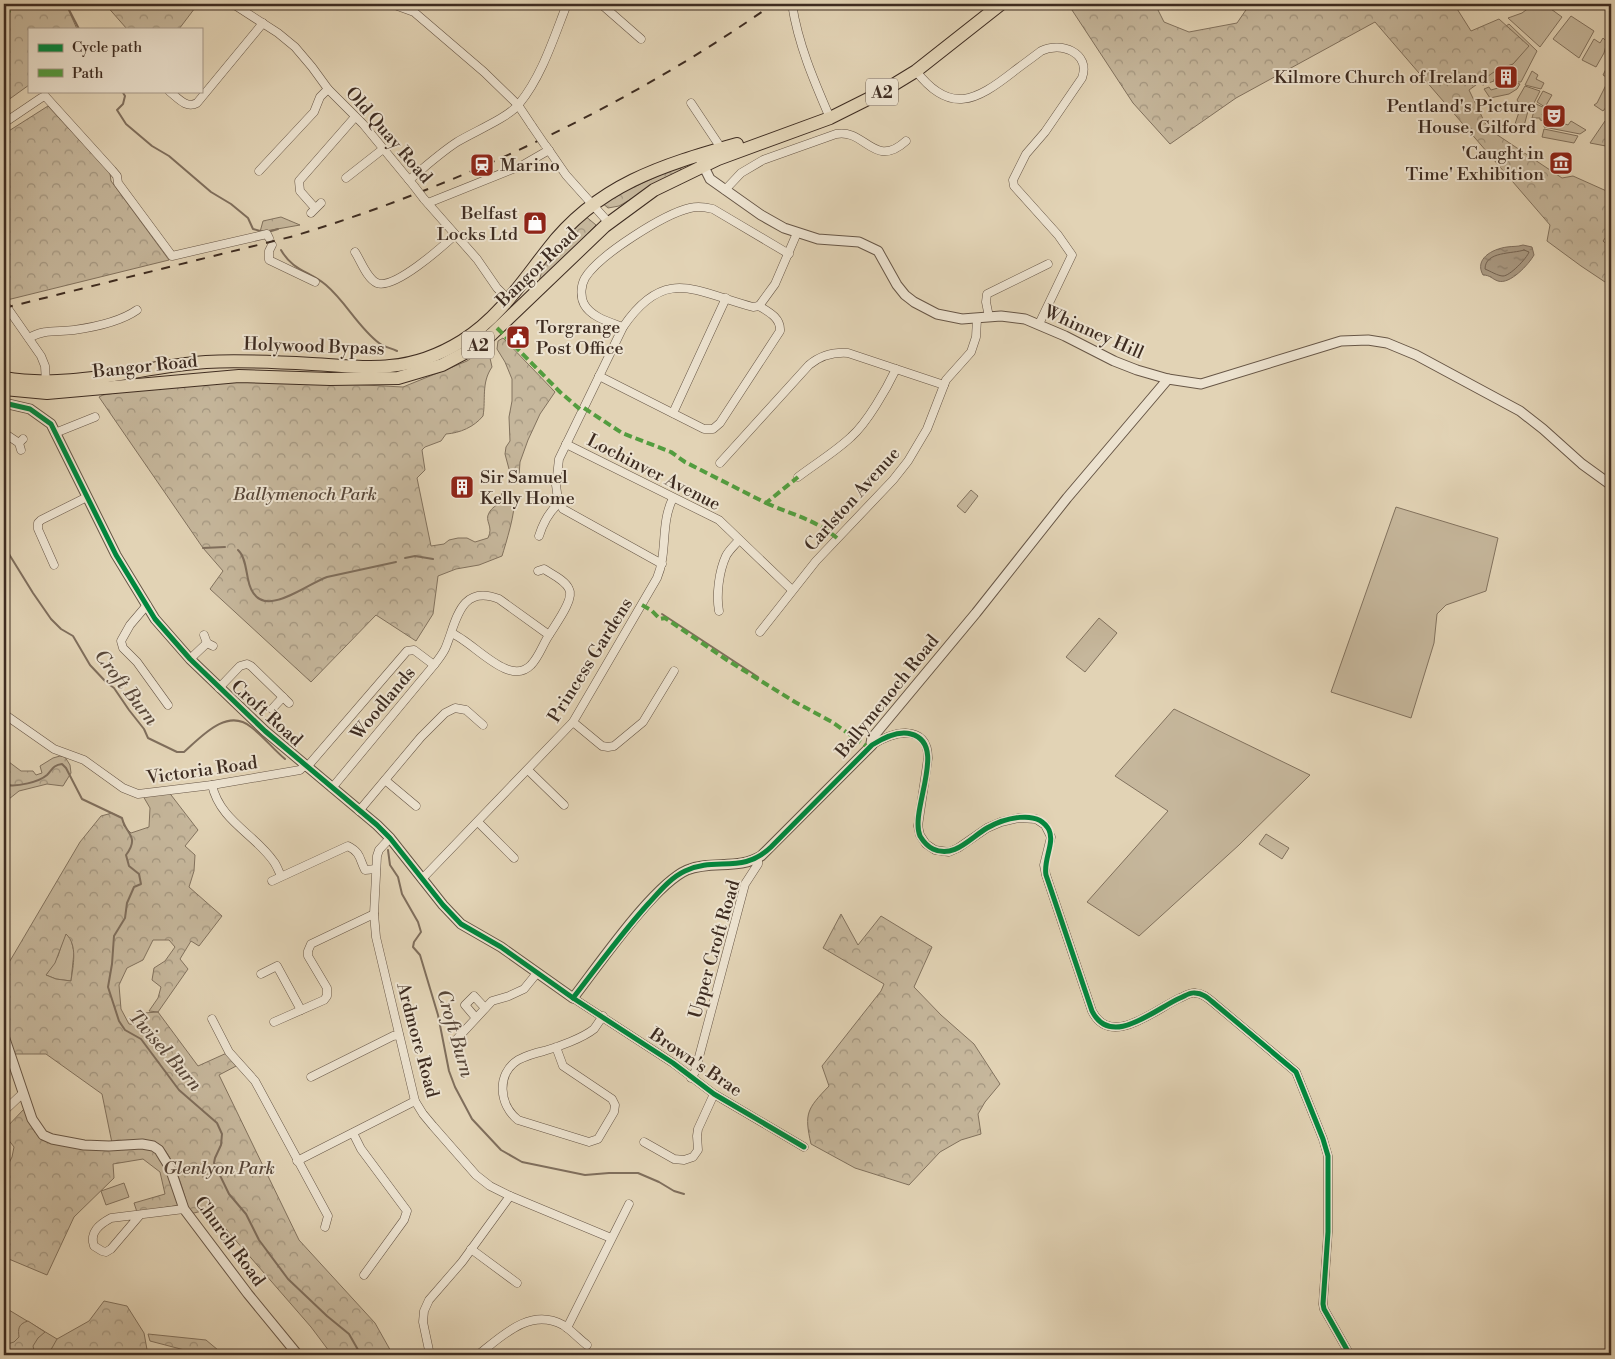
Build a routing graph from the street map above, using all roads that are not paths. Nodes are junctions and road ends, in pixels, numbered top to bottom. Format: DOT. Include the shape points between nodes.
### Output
graph roads {
  1 [pos="234,4"];
  2 [pos="392,4"];
  3 [pos="419,4"];
  4 [pos="567,4"];
  5 [pos="601,4"];
  6 [pos="792,4"];
  7 [pos="1001,4"];
  8 [pos="414,12"];
  9 [pos="263,23"];
  10 [pos="641,39"];
  11 [pos="916,71"];
  12 [pos="328,89"];
  13 [pos="170,92"];
  14 [pos="691,103"];
  15 [pos="518,105"];
  16 [pos="355,117"];
  17 [pos="830,118"];
  18 [pos="4,123"];
  19 [pos="785,133"];
  20 [pos="906,141"];
  21 [pos="547,147"];
  22 [pos="383,148"];
  23 [pos="721,148"];
  24 [pos="702,160"];
  25 [pos="259,171"];
  26 [pos="346,178"];
  27 [pos="412,183"];
  28 [pos="725,190"];
  29 [pos="426,201"];
  30 [pos="316,208"];
  31 [pos="589,208"];
  32 [pos="607,225"];
  33 [pos="797,233"];
  34 [pos="455,235"];
  35 [pos="355,252"];
  36 [pos="789,254"];
  37 [pos="1048,264"];
  38 [pos="315,282"];
  39 [pos="726,298"];
  40 [pos="509,300"];
  41 [pos="4,303"];
  42 [pos="759,306"];
  43 [pos="135,314"];
  44 [pos="989,317"];
  45 [pos="978,319"];
  46 [pos="1038,324"];
  47 [pos="623,327"];
  48 [pos="29,338"];
  49 [pos="414,368"];
  50 [pos="896,369"];
  51 [pos="599,376"];
  52 [pos="4,378"];
  53 [pos="1168,379"];
  54 [pos="944,385"];
  55 [pos="46,387"];
  56 [pos="4,389"];
  57 [pos="4,402"];
  58 [pos="673,413"];
  59 [pos="95,417"];
  60 [pos="55,432"];
  61 [pos="4,433"];
  62 [pos="21,444"];
  63 [pos="566,444"];
  64 [pos="720,463"];
  65 [pos="798,477"];
  66 [pos="1611,485"];
  67 [pos="87,497"];
  68 [pos="673,498"];
  69 [pos="559,503"];
  70 [pos="539,536"];
  71 [pos="739,540"];
  72 [pos="662,564"];
  73 [pos="54,565"];
  74 [pos="538,571"];
  75 [pos="792,590"];
  76 [pos="147,605"];
  77 [pos="719,611"];
  78 [pos="760,632"];
  79 [pos="451,633"];
  80 [pos="549,635"];
  81 [pos="208,641"];
  82 [pos="190,659"];
  83 [pos="434,665"];
  84 [pos="674,670"];
  85 [pos="219,688"];
  86 [pos="168,705"];
  87 [pos="272,709"];
  88 [pos="4,714"];
  89 [pos="573,722"];
  90 [pos="483,725"];
  91 [pos="872,745"];
  92 [pos="306,766"];
  93 [pos="528,770"];
  94 [pos="385,780"];
  95 [pos="212,785"];
  96 [pos="332,788"];
  97 [pos="564,805"];
  98 [pos="416,806"];
  99 [pos="359,811"];
  100 [pos="478,822"];
  101 [pos="390,838"];
  102 [pos="514,858"];
  103 [pos="758,858"];
  104 [pos="376,870"];
  105 [pos="281,876"];
  106 [pos="422,879"];
  107 [pos="272,880"];
  108 [pos="374,914"];
  109 [pos="537,973"];
  110 [pos="261,974"];
  111 [pos="574,998"];
  112 [pos="485,1008"];
  113 [pos="301,1010"];
  114 [pos="603,1016"];
  115 [pos="476,1018"];
  116 [pos="212,1019"];
  117 [pos="274,1022"];
  118 [pos="400,1034"];
  119 [pos="4,1036"];
  120 [pos="454,1042"];
  121 [pos="556,1047"];
  122 [pos="311,1078"];
  123 [pos="691,1078"];
  124 [pos="22,1094"];
  125 [pos="714,1094"];
  126 [pos="415,1101"];
  127 [pos="4,1111"];
  128 [pos="353,1133"];
  129 [pos="644,1142"];
  130 [pos="804,1147"];
  131 [pos="297,1161"];
  132 [pos="510,1196"];
  133 [pos="629,1204"];
  134 [pos="184,1209"];
  135 [pos="140,1216"];
  136 [pos="325,1227"];
  137 [pos="611,1238"];
  138 [pos="471,1249"];
  139 [pos="364,1275"];
  140 [pos="517,1283"];
  141 [pos="567,1328"];
  142 [pos="587,1345"];
  143 [pos="294,1354"];
  144 [pos="430,1355"];
  145 [pos="478,1355"];
  146 [pos="1350,1355"];
  1 -- 9 [label="street, Old Quay Road"];
  2 -- 8 [label="street"];
  3 -- 8 [label="street"];
  4 -- 15 [label="street" via="542,65"];
  5 -- 10 [label="street"];
  6 -- 17 [label="street" via="811,75"];
  7 -- 11 [label="highway, Bangor Road / A2"];
  8 -- 15 [label="street"];
  9 -- 12 [label="street, Old Quay Road" via="295,47"];
  9 -- 13 [label="street" via="197,103 186,104"];
  11 -- 17 [label="highway, Bangor Road / A2" via="880,94"];
  11 -- 46 [label="street" via="937,92 971,98 990,90 1045,49 1060,47 1069,50 1083,66 1082,78 1026,154 1013,180 1014,186 1072,255"];
  12 -- 16 [label="street, Old Quay Road"];
  12 -- 25 [label="street" via="320,97 314,112"];
  14 -- 23 [label="street"];
  15 -- 21 [label="street, bridge"];
  15 -- 27 [label="street" via="426,165"];
  16 -- 22 [label="street, Old Quay Road"];
  16 -- 30 [label="street" via="299,182 300,190"];
  17 -- 19 [label="highway, Bangor Road / A2"];
  18 -- 38 [label="street" via="45,96 117,176 118,182 172,256 267,234 269,260"];
  19 -- 23 [label="highway, A2"];
  19 -- 24 [label="highway, Bangor Road / A2"];
  20 -- 28 [label="street" via="894,149 880,150 869,147 853,135 836,134 763,160 741,173"];
  21 -- 29 [label="street" via="523,165"];
  21 -- 31 [label="street"];
  22 -- 26 [label="street"];
  22 -- 27 [label="street, Old Quay Road"];
  23 -- 24 [label="highway, A2"];
  24 -- 28 [label="street, Whinney Hill" via="710,179"];
  24 -- 31 [label="highway, A2" via="682,160 630,180"];
  24 -- 32 [label="highway, Bangor Road / A2"];
  27 -- 29 [label="street, Old Quay Road, bridge"];
  28 -- 33 [label="street, Whinney Hill" via="761,215"];
  29 -- 34 [label="street, Old Quay Road"];
  31 -- 32 [label="highway"];
  31 -- 40 [label="highway, A2" via="549,248"];
  32 -- 49 [label="highway, Bangor Road / A2" via="476,347 442,365"];
  33 -- 36 [label="street"];
  33 -- 45 [label="street, Whinney Hill" via="869,246 878,251 900,290 914,302 945,317"];
  34 -- 35 [label="street" via="387,284 371,278"];
  34 -- 40 [label="street, Old Quay Road"];
  36 -- 42 [label="street" via="775,284"];
  36 -- 47 [label="street" via="713,209 698,206 674,213 613,252 583,282 581,295 586,307 596,316"];
  37 -- 44 [label="street" via="988,294"];
  39 -- 42 [label="street"];
  39 -- 47 [label="street" via="694,288 664,291 645,302"];
  39 -- 58 [label="street"];
  40 -- 49 [label="highway, A2" via="464,340"];
  41 -- 48 [label="street"];
  42 -- 58 [label="street" via="778,320 780,331 719,426 707,430"];
  43 -- 48 [label="street" via="74,330 37,333"];
  44 -- 45 [label="street, Whinney Hill"];
  44 -- 46 [label="street, Whinney Hill" via="1010,317"];
  45 -- 54 [label="street, Carlston Avenue" via="971,352"];
  46 -- 53 [label="street, Whinney Hill" via="1114,361"];
  47 -- 51 [label="street"];
  48 -- 55 [label="street" via="43,361"];
  49 -- 55 [label="highway, Bangor Road / A2" via="398,378 239,376"];
  50 -- 54 [label="street"];
  50 -- 64 [label="street" via="848,353 821,357 809,365"];
  50 -- 65 [label="street" via="853,436"];
  51 -- 58 [label="street"];
  51 -- 63 [label="street"];
  52 -- 55 [label="highway, A2"];
  53 -- 66 [label="street, Whinney Hill" via="1201,384 1341,341 1387,343 1416,355 1520,411"];
  53 -- 91 [label="street, Ballymenoch Road" via="872,738"];
  54 -- 75 [label="street, Carlston Avenue" via="927,429 908,461"];
  55 -- 56 [label="highway, A2"];
  57 -- 60 [label="street, Croft Road" via="37,412"];
  59 -- 60 [label="street"];
  60 -- 67 [label="street, Croft Road"];
  61 -- 62 [label="street"];
  63 -- 68 [label="street, Lochinver Avenue"];
  63 -- 69 [label="street" via="557,469"];
  67 -- 73 [label="street" via="38,523"];
  67 -- 76 [label="street, Croft Road" via="116,555"];
  68 -- 71 [label="street, Lochinver Avenue" via="719,520"];
  68 -- 72 [label="street, Princess Gardens" via="666,514"];
  69 -- 70 [label="street" via="550,513"];
  69 -- 72 [label="street" via="569,513"];
  71 -- 75 [label="street, Lochinver Avenue"];
  71 -- 77 [label="street" via="725,559 716,598"];
  72 -- 89 [label="street, Princess Gardens" via="649,594"];
  74 -- 80 [label="street" via="544,569 567,586 570,592 570,599"];
  75 -- 78 [label="street, Carlston Avenue"];
  76 -- 82 [label="street, Croft Road"];
  76 -- 86 [label="street" via="121,641 123,648"];
  79 -- 80 [label="street" via="502,668 515,672 531,666"];
  79 -- 80 [label="street" via="461,608 470,599 484,595 504,602"];
  79 -- 83 [label="street" via="444,652"];
  81 -- 82 [label="street"];
  82 -- 85 [label="street, Croft Road"];
  83 -- 92 [label="street, Woodlands" via="414,650 407,650"];
  83 -- 96 [label="street, Woodlands"];
  84 -- 89 [label="street" via="643,722 614,746 602,746"];
  85 -- 87 [label="street" via="240,666 247,664 286,700"];
  85 -- 92 [label="street, Croft Road"];
  88 -- 95 [label="street, Victoria Road" via="54,750 84,760 123,788 138,794"];
  89 -- 93 [label="street, Princess Gardens"];
  90 -- 94 [label="street" via="466,710 448,711"];
  91 -- 103 [label="street, Ballymenoch Road"];
  91 -- 146 [label="street" via="892,735 905,733 915,735 924,743 928,758 918,829 924,841 935,850 954,850 987,828 1009,820 1030,818 1045,825 1051,840 1044,866 1046,875 1092,1010 1100,1022 1112,1027 1126,1027 1176,999 1197,993 1215,1004 1296,1072 1328,1156 1328,1232 1323,1304"];
  92 -- 95 [label="street, Victoria Road" via="300,770"];
  92 -- 96 [label="street, Croft Road"];
  93 -- 97 [label="street"];
  93 -- 100 [label="street, Princess Gardens"];
  94 -- 98 [label="street"];
  94 -- 99 [label="street"];
  95 -- 105 [label="street" via="223,810 274,862"];
  96 -- 99 [label="street, Croft Road"];
  99 -- 101 [label="street, Croft Road"];
  100 -- 102 [label="street"];
  100 -- 106 [label="street, Princess Gardens"];
  101 -- 104 [label="street, Ardmore Road" via="379,850"];
  101 -- 106 [label="street, Croft Road"];
  103 -- 111 [label="street, Ballymenoch Road" via="743,863 697,866 677,876 640,912"];
  103 -- 123 [label="street, Upper Croft Road" via="758,864 745,884"];
  104 -- 105 [label="street" via="365,870 360,856 348,846"];
  104 -- 108 [label="street, Ardmore Road"];
  105 -- 107 [label="street"];
  106 -- 109 [label="street, Croft Road" via="461,924"];
  108 -- 113 [label="street" via="311,944 308,956 328,994 324,1000"];
  108 -- 118 [label="street, Ardmore Road" via="376,937"];
  109 -- 111 [label="street, Croft Road"];
  109 -- 112 [label="street" via="524,989 492,1000"];
  110 -- 113 [label="street" via="277,966"];
  111 -- 114 [label="street, Brown's Brae"];
  112 -- 115 [label="street"];
  112 -- 115 [label="street" via="474,996 465,1005"];
  113 -- 117 [label="street"];
  114 -- 121 [label="street" via="588,1032"];
  114 -- 123 [label="street, Brown's Brae"];
  115 -- 120 [label="street"];
  116 -- 131 [label="street" via="230,1052 255,1081"];
  118 -- 122 [label="street"];
  118 -- 126 [label="street, Ardmore Road"];
  119 -- 124 [label="street, Church Road"];
  121 -- 121 [label="street" via="524,1057 511,1066 502,1087 505,1103 518,1120 594,1142 614,1112 614,1103 563,1066"];
  123 -- 125 [label="street, Brown's Brae"];
  124 -- 127 [label="street"];
  124 -- 134 [label="street, Church Road" via="32,1119 43,1135 52,1139 84,1145 142,1144 159,1150 170,1168"];
  125 -- 129 [label="street" via="698,1129 698,1150 693,1157 674,1159"];
  125 -- 130 [label="street, Brown's Brae"];
  126 -- 128 [label="street"];
  126 -- 132 [label="street, Ardmore Road" via="476,1175"];
  128 -- 131 [label="street"];
  128 -- 139 [label="street" via="361,1149 407,1211 406,1217"];
  131 -- 136 [label="street" via="328,1216"];
  132 -- 137 [label="street, Ardmore Road"];
  132 -- 138 [label="street"];
  133 -- 137 [label="street"];
  134 -- 135 [label="street"];
  134 -- 143 [label="street, Church Road"];
  135 -- 135 [label="street" via="106,1252 94,1246 93,1235 100,1224 112,1218"];
  137 -- 141 [label="street"];
  138 -- 140 [label="street"];
  138 -- 144 [label="street" via="428,1300 423,1322"];
  141 -- 142 [label="street"];
  141 -- 145 [label="street" via="546,1320 522,1322"];
}
